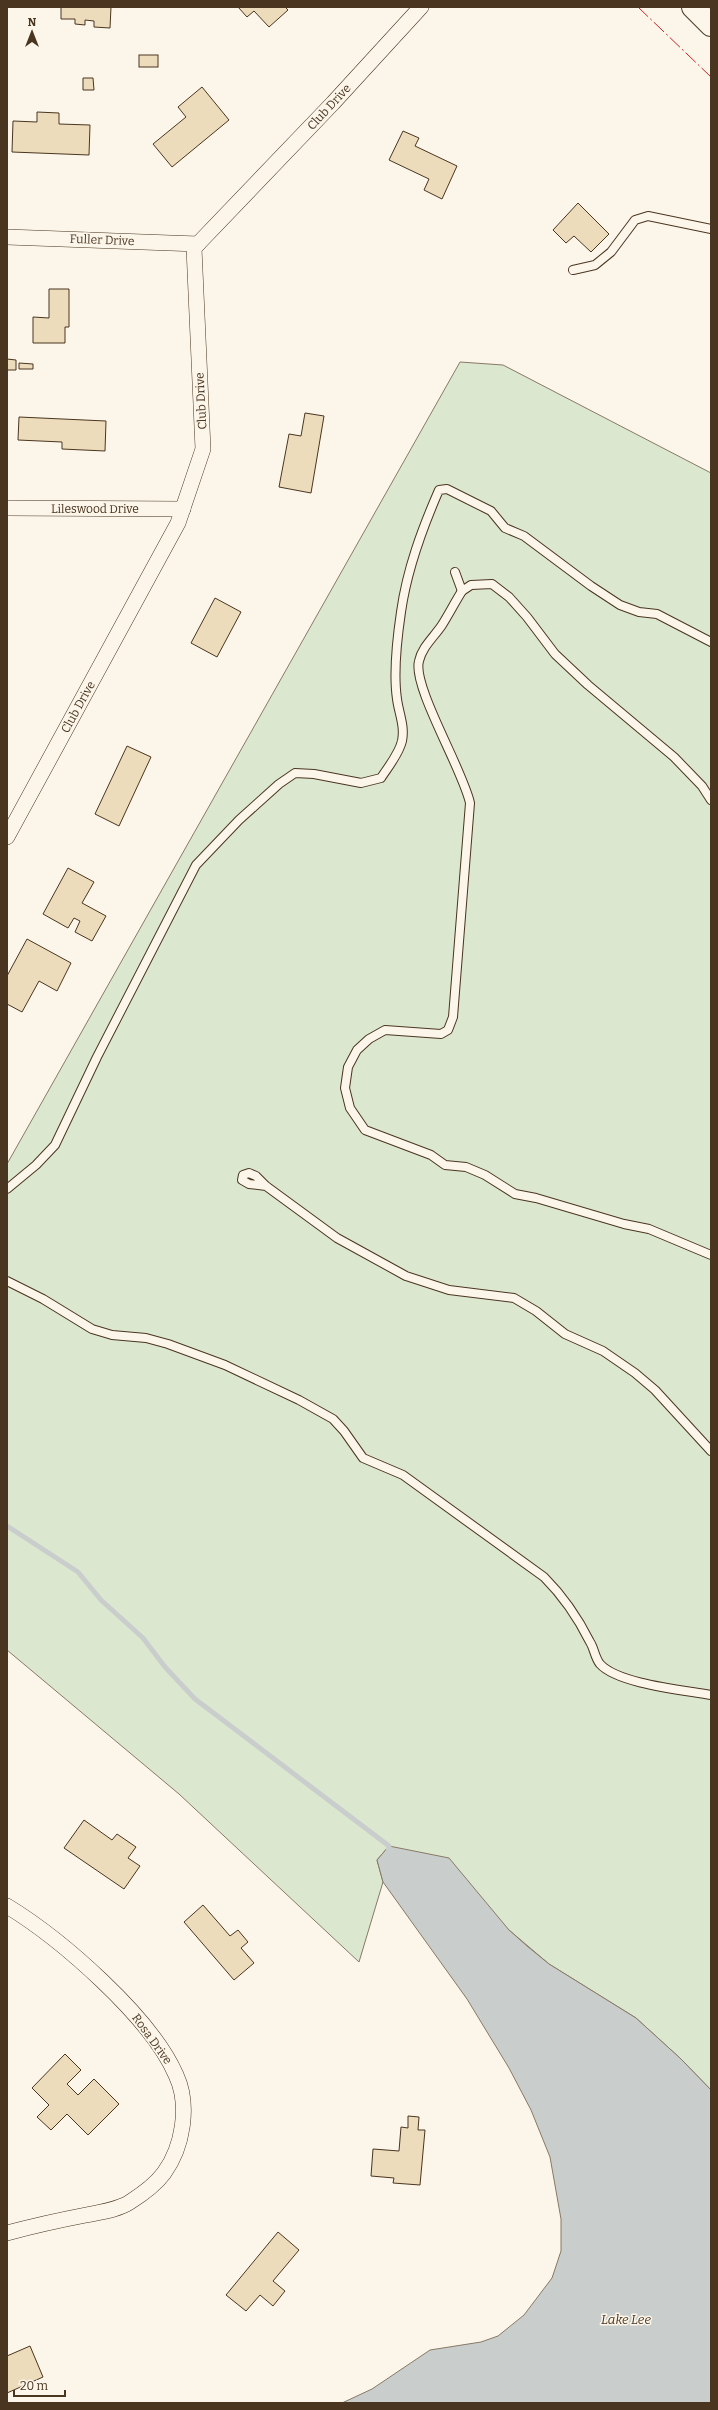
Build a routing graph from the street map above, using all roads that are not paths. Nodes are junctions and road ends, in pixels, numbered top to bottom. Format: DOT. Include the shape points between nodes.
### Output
graph roads {
  1 [pos="421,7"];
  2 [pos="693,7"];
  3 [pos="711,25"];
  4 [pos="711,229"];
  5 [pos="7,237"];
  6 [pos="198,244"];
  7 [pos="573,270"];
  8 [pos="7,508"];
  9 [pos="183,509"];
  10 [pos="455,572"];
  11 [pos="462,590"];
  12 [pos="711,642"];
  13 [pos="711,800"];
  14 [pos="7,837"];
  15 [pos="266,1186"];
  16 [pos="7,1189"];
  17 [pos="711,1255"];
  18 [pos="7,1281"];
  19 [pos="711,1452"];
  20 [pos="711,1696"];
  21 [pos="7,1906"];
  22 [pos="7,2233"];
  1 -- 6 [label="street, Club Drive"];
  2 -- 3 [label="highway"];
  4 -- 7 [label="lane" via="648,216 635,220 611,252 595,265"];
  5 -- 6 [label="street, Fuller Drive"];
  6 -- 9 [label="street, Club Drive" via="194,248 203,449"];
  8 -- 9 [label="street, Lileswood Drive"];
  9 -- 14 [label="street, Club Drive" via="178,523"];
  10 -- 11 [label="lane"];
  11 -- 13 [label="lane" via="472,585 492,584 508,597 555,654 674,757 702,786"];
  11 -- 17 [label="lane" via="442,626 425,647 418,666 418,676 428,703 467,788 470,804 453,1017 448,1030 441,1034 386,1030 369,1039 357,1050 348,1066 345,1088 350,1108 365,1130 431,1155 445,1165 466,1167 485,1175 515,1194 649,1229"];
  12 -- 16 [label="lane" via="657,614 639,612 620,605 590,586 524,536 505,528 491,511 447,489 439,490 415,552 401,611 397,645 397,699 403,733 391,762 381,778 361,783 295,773 244,815 201,860 101,1049 55,1145"];
  15 -- 19 [label="lane" via="336,1238 406,1276 449,1290 514,1298 566,1334 603,1351 635,1372"];
  18 -- 20 [label="lane" via="43,1298 92,1329 112,1335 146,1338 225,1365 299,1400 334,1420 363,1458 403,1475 544,1577 560,1593 587,1637 599,1663 609,1671 624,1678"];
  21 -- 22 [label="street, Rosa Drive" via="45,1930 129,2008 164,2052 177,2075 182,2096 183,2118 178,2146 164,2173 128,2204"];
}
